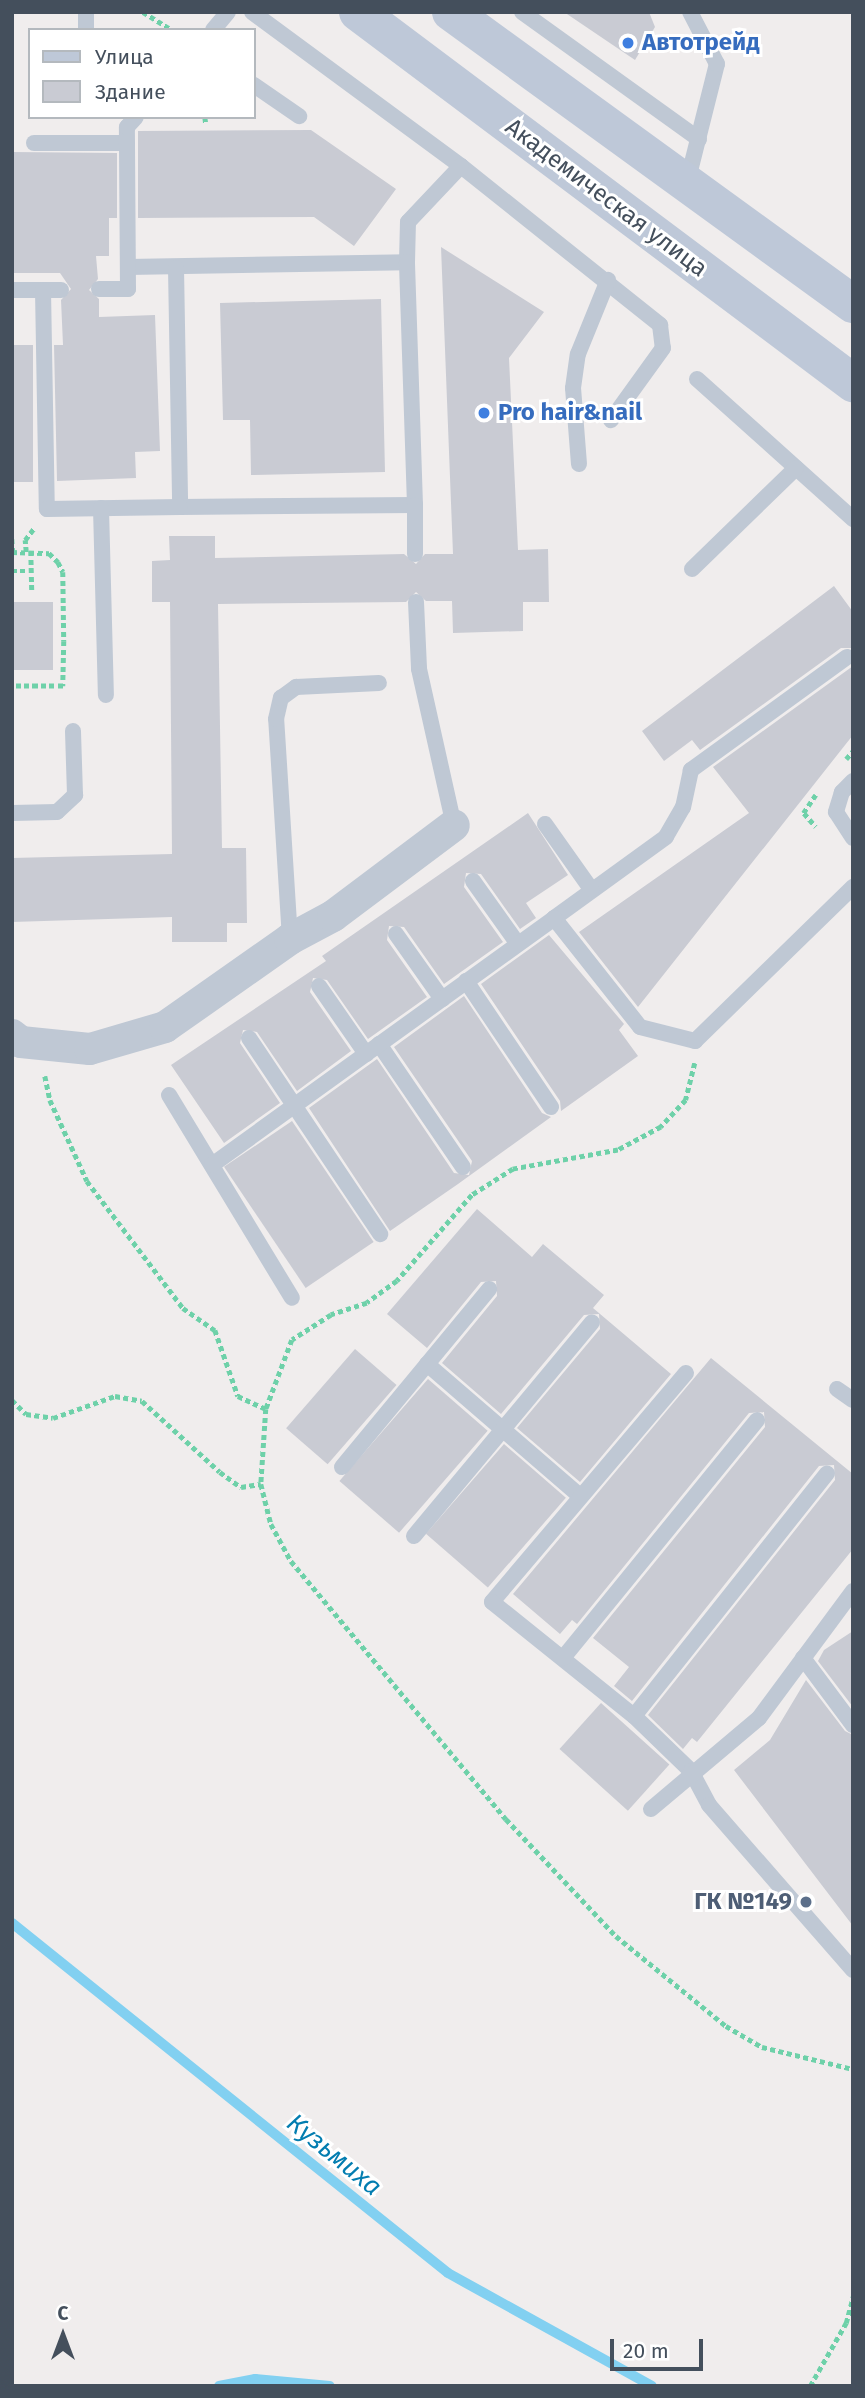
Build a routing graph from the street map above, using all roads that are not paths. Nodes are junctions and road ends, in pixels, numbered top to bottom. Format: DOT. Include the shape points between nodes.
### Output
graph roads {
  1 [pos="228,12"];
  2 [pos="251,12"];
  3 [pos="358,12"];
  4 [pos="451,12"];
  5 [pos="522,12"];
  6 [pos="690,12"];
  7 [pos="215,28"];
  8 [pos="256,86"];
  9 [pos="299,116"];
  10 [pos="134,119"];
  11 [pos="699,139"];
  12 [pos="34,143"];
  13 [pos="127,143"];
  14 [pos="461,166"];
  15 [pos="686,185"];
  16 [pos="407,262"];
  17 [pos="128,267"];
  18 [pos="176,268"];
  19 [pos="608,281"];
  20 [pos="99,289"];
  21 [pos="12,290"];
  22 [pos="43,290"];
  23 [pos="61,290"];
  24 [pos="853,304"];
  25 [pos="697,379"];
  26 [pos="853,383"];
  27 [pos="611,420"];
  28 [pos="579,464"];
  29 [pos="796,468"];
  30 [pos="415,505"];
  31 [pos="180,507"];
  32 [pos="101,508"];
  33 [pos="853,519"];
  34 [pos="415,554"];
  35 [pos="692,569"];
  36 [pos="416,602"];
  37 [pos="847,657"];
  38 [pos="379,683"];
  39 [pos="106,695"];
  40 [pos="73,731"];
  41 [pos="853,781"];
  42 [pos="12,813"];
  43 [pos="545,824"];
  44 [pos="454,825"];
  45 [pos="853,838"];
  46 [pos="472,881"];
  47 [pos="853,887"];
  48 [pos="591,889"];
  49 [pos="554,918"];
  50 [pos="396,934"];
  51 [pos="290,939"];
  52 [pos="517,944"];
  53 [pos="466,981"];
  54 [pos="319,986"];
  55 [pos="442,999"];
  56 [pos="249,1038"];
  57 [pos="26,1040"];
  58 [pos="372,1049"];
  59 [pos="169,1095"];
  60 [pos="293,1106"];
  61 [pos="551,1107"];
  62 [pos="212,1165"];
  63 [pos="463,1167"];
  64 [pos="380,1234"];
  65 [pos="489,1289"];
  66 [pos="292,1298"];
  67 [pos="592,1322"];
  68 [pos="427,1364"];
  69 [pos="686,1373"];
  70 [pos="837,1389"];
  71 [pos="853,1399"];
  72 [pos="757,1420"];
  73 [pos="503,1429"];
  74 [pos="342,1466"];
  75 [pos="827,1473"];
  76 [pos="581,1497"];
  77 [pos="414,1536"];
  78 [pos="850,1601"];
  79 [pos="563,1658"];
  80 [pos="803,1658"];
  81 [pos="634,1716"];
  82 [pos="853,1724"];
  83 [pos="694,1777"];
  84 [pos="651,1809"];
  85 [pos="853,1970"];
  1 -- 7 [label="lane"];
  2 -- 14 [label="lane"];
  3 -- 26 [label="main road, Академическая улица"];
  4 -- 15 [label="main road"];
  5 -- 11 [label="lane"];
  6 -- 11 [label="lane" via="717,64"];
  8 -- 9 [label="lane"];
  10 -- 13 [label="lane" via="127,127"];
  11 -- 15 [label="lane"];
  12 -- 13 [label="lane"];
  13 -- 17 [label="lane"];
  14 -- 16 [label="lane" via="408,222"];
  14 -- 19 [label="lane"];
  15 -- 24 [label="main road"];
  16 -- 18 [label="lane"];
  16 -- 30 [label="lane"];
  17 -- 18 [label="lane"];
  17 -- 20 [label="lane" via="128,289"];
  18 -- 31 [label="lane"];
  19 -- 27 [label="lane" via="660,325 663,348"];
  19 -- 28 [label="lane" via="578,354 573,388"];
  21 -- 22 [label="lane"];
  22 -- 23 [label="lane"];
  22 -- 32 [label="lane" via="47,509"];
  25 -- 29 [label="lane"];
  29 -- 33 [label="lane"];
  29 -- 35 [label="lane"];
  30 -- 31 [label="lane"];
  30 -- 34 [label="lane"];
  31 -- 32 [label="lane"];
  32 -- 39 [label="lane"];
  36 -- 44 [label="lane" via="419,669"];
  37 -- 48 [label="lane" via="691,770 683,807 666,837"];
  38 -- 51 [label="lane" via="296,687 281,698 276,719"];
  40 -- 42 [label="lane" via="75,795 57,812"];
  41 -- 45 [label="lane" via="842,792 836,812"];
  43 -- 48 [label="lane"];
  44 -- 51 [label="street" via="334,916"];
  46 -- 52 [label="lane"];
  47 -- 49 [label="lane" via="695,1041 640,1027"];
  48 -- 49 [label="lane"];
  49 -- 52 [label="lane"];
  50 -- 55 [label="lane"];
  51 -- 57 [label="street" via="164,1027 90,1049"];
  52 -- 53 [label="lane"];
  53 -- 55 [label="lane"];
  53 -- 61 [label="lane"];
  54 -- 58 [label="lane"];
  55 -- 58 [label="lane"];
  56 -- 60 [label="lane"];
  58 -- 60 [label="lane"];
  58 -- 63 [label="lane"];
  59 -- 62 [label="lane"];
  60 -- 62 [label="lane"];
  60 -- 64 [label="lane"];
  62 -- 66 [label="lane"];
  65 -- 68 [label="lane"];
  67 -- 73 [label="lane"];
  68 -- 73 [label="lane"];
  68 -- 74 [label="lane"];
  69 -- 76 [label="lane"];
  70 -- 71 [label="lane"];
  72 -- 79 [label="lane"];
  73 -- 76 [label="lane"];
  73 -- 77 [label="lane"];
  75 -- 81 [label="lane"];
  76 -- 79 [label="lane" via="492,1602"];
  78 -- 80 [label="lane"];
  79 -- 81 [label="lane"];
  80 -- 82 [label="lane"];
  80 -- 83 [label="lane" via="759,1718"];
  81 -- 83 [label="lane"];
  83 -- 84 [label="lane"];
  83 -- 85 [label="lane" via="718,1815"];
}
